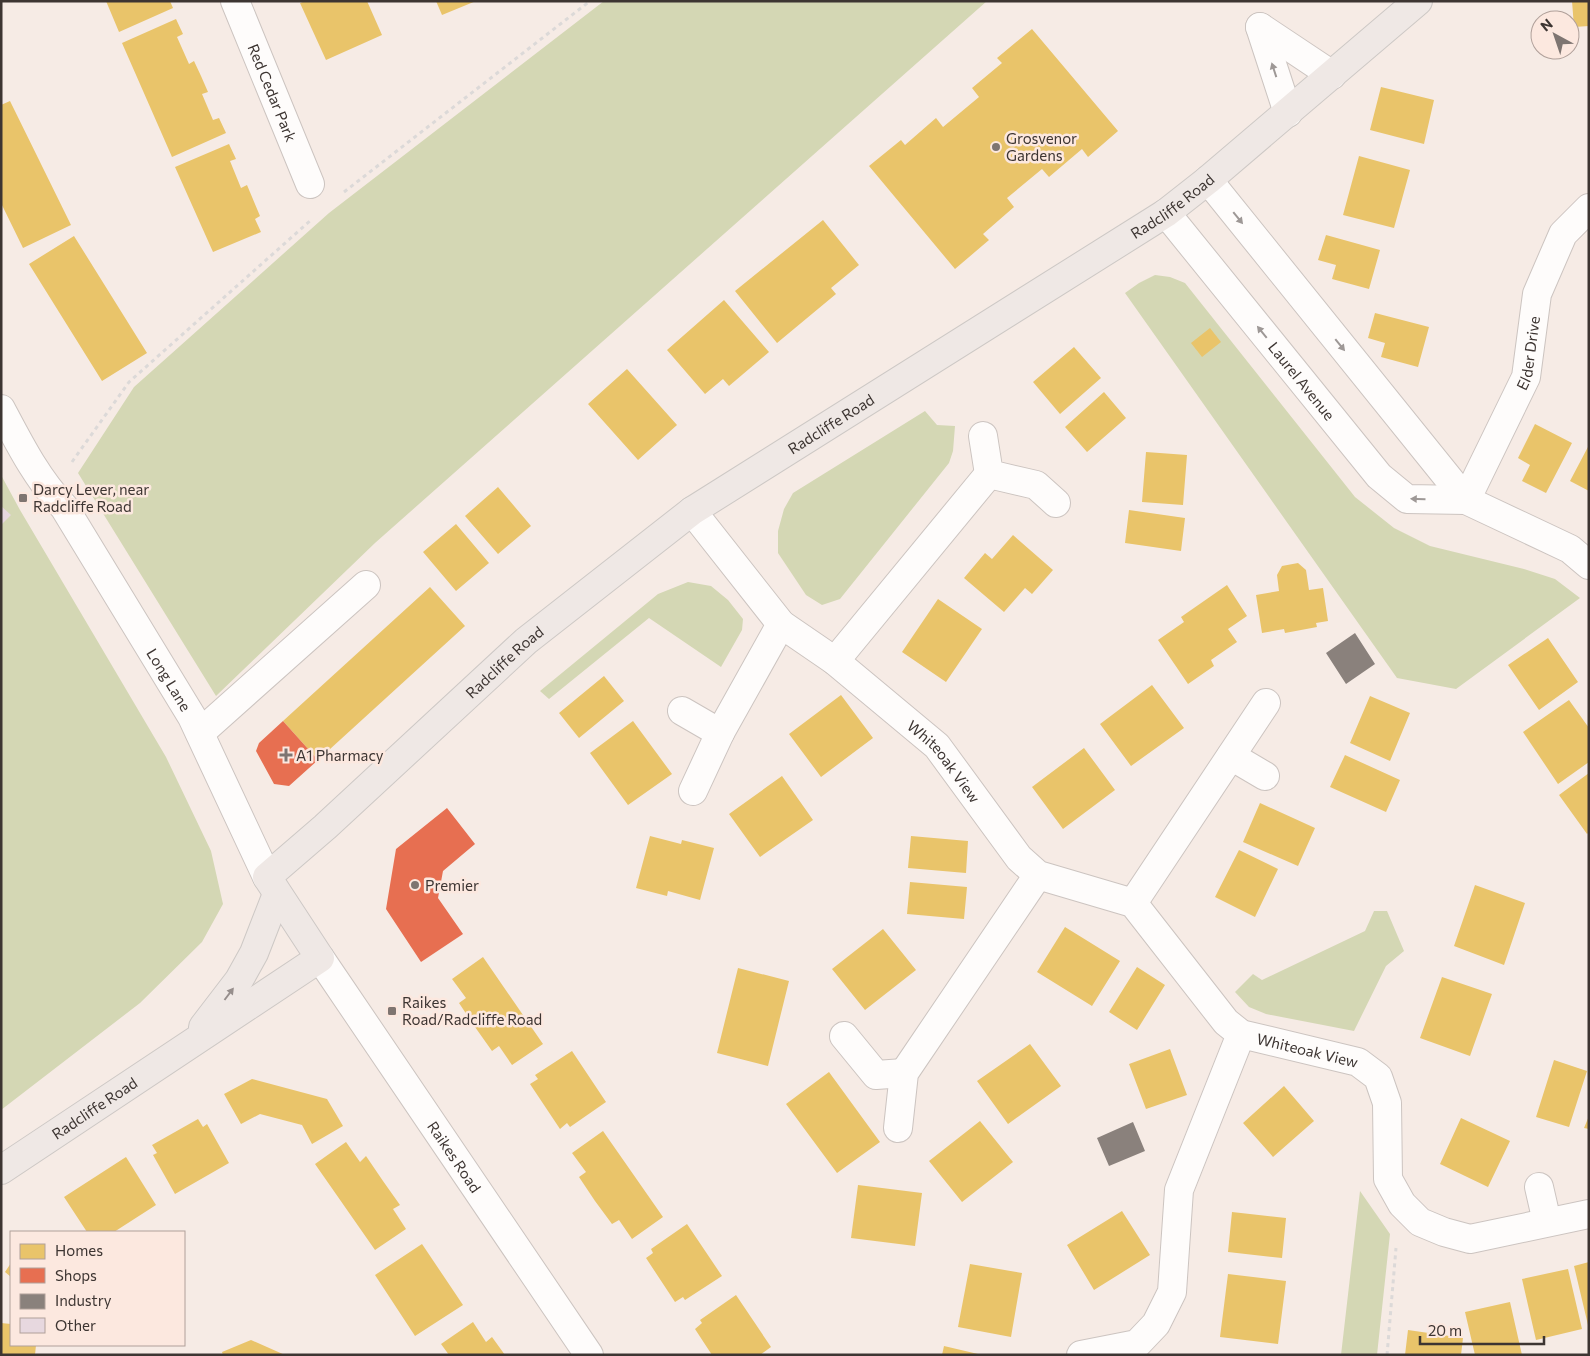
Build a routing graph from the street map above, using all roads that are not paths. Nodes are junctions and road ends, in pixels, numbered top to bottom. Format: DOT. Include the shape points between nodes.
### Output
graph roads {
  1 [pos="235,1"];
  2 [pos="1418,1"];
  3 [pos="1332,75"];
  4 [pos="1288,113"];
  5 [pos="1208,180"];
  6 [pos="310,184"];
  7 [pos="1589,208"];
  8 [pos="1166,213"];
  9 [pos="1,409"];
  10 [pos="983,436"];
  11 [pos="989,474"];
  12 [pos="1466,500"];
  13 [pos="1056,503"];
  14 [pos="692,511"];
  15 [pos="1589,565"];
  16 [pos="366,585"];
  17 [pos="781,624"];
  18 [pos="835,661"];
  19 [pos="1266,703"];
  20 [pos="682,711"];
  21 [pos="196,725"];
  22 [pos="720,733"];
  23 [pos="1231,756"];
  24 [pos="1265,776"];
  25 [pos="692,791"];
  26 [pos="1038,875"];
  27 [pos="272,886"];
  28 [pos="1133,903"];
  29 [pos="320,958"];
  30 [pos="1241,1034"];
  31 [pos="844,1036"];
  32 [pos="188,1046"];
  33 [pos="904,1073"];
  34 [pos="898,1128"];
  35 [pos="1,1170"];
  36 [pos="1539,1186"];
  37 [pos="1589,1214"];
  38 [pos="1547,1222"];
  39 [pos="1138,1349"];
  40 [pos="589,1355"];
  41 [pos="1081,1355"];
  1 -- 6 [label="street, Red Cedar Park"];
  2 -- 3 [label="main road, Radcliffe Road"];
  3 -- 4 [label="main road, Radcliffe Road"];
  4 -- 3 [label="street, one-way" via="1260,27"];
  4 -- 5 [label="main road, Radcliffe Road"];
  5 -- 8 [label="main road, Radcliffe Road"];
  5 -- 12 [label="street, Laurel Avenue, one-way"];
  7 -- 12 [label="street, Elder Drive" via="1563,234 1537,294 1526,376"];
  12 -- 8 [label="street, Laurel Avenue, one-way" via="1407,499 1379,476"];
  8 -- 14 [label="main road, Radcliffe Road"];
  9 -- 21 [label="street, Long Lane" via="19,444"];
  10 -- 11 [label="street"];
  11 -- 13 [label="street" via="1036,485"];
  11 -- 18 [label="street"];
  12 -- 15 [label="street, Laurel Avenue" via="1570,549"];
  14 -- 17 [label="street, Whiteoak View"];
  14 -- 27 [label="main road, Radcliffe Road" via="526,641 325,827"];
  16 -- 21 [label="street"];
  17 -- 18 [label="street, Whiteoak View"];
  17 -- 22 [label="street"];
  18 -- 26 [label="street, Whiteoak View" via="937,746 1019,858"];
  19 -- 23 [label="street"];
  20 -- 22 [label="street"];
  21 -- 27 [label="street, Long Lane"];
  22 -- 25 [label="street"];
  23 -- 24 [label="street"];
  23 -- 28 [label="street"];
  26 -- 28 [label="street, Whiteoak View"];
  26 -- 33 [label="street"];
  27 -- 29 [label="main road, Long Lane"];
  32 -- 27 [label="main road, Radcliffe Road, one-way" via="239,980 254,954"];
  28 -- 30 [label="street, Whiteoak View" via="1226,1022"];
  29 -- 32 [label="main road, Radcliffe Road"];
  29 -- 40 [label="street, Raikes Road"];
  30 -- 38 [label="street, Whiteoak View" via="1358,1062 1378,1077 1388,1103 1388,1178 1402,1204 1420,1222 1470,1239"];
  30 -- 39 [label="street, Whiteoak View" via="1179,1190 1172,1292 1156,1324"];
  31 -- 33 [label="street" via="876,1075"];
  32 -- 35 [label="main road, Radcliffe Road"];
  33 -- 34 [label="street"];
  36 -- 38 [label="street"];
  37 -- 38 [label="street, Whiteoak View"];
  39 -- 41 [label="street, Whiteoak View"];
}
